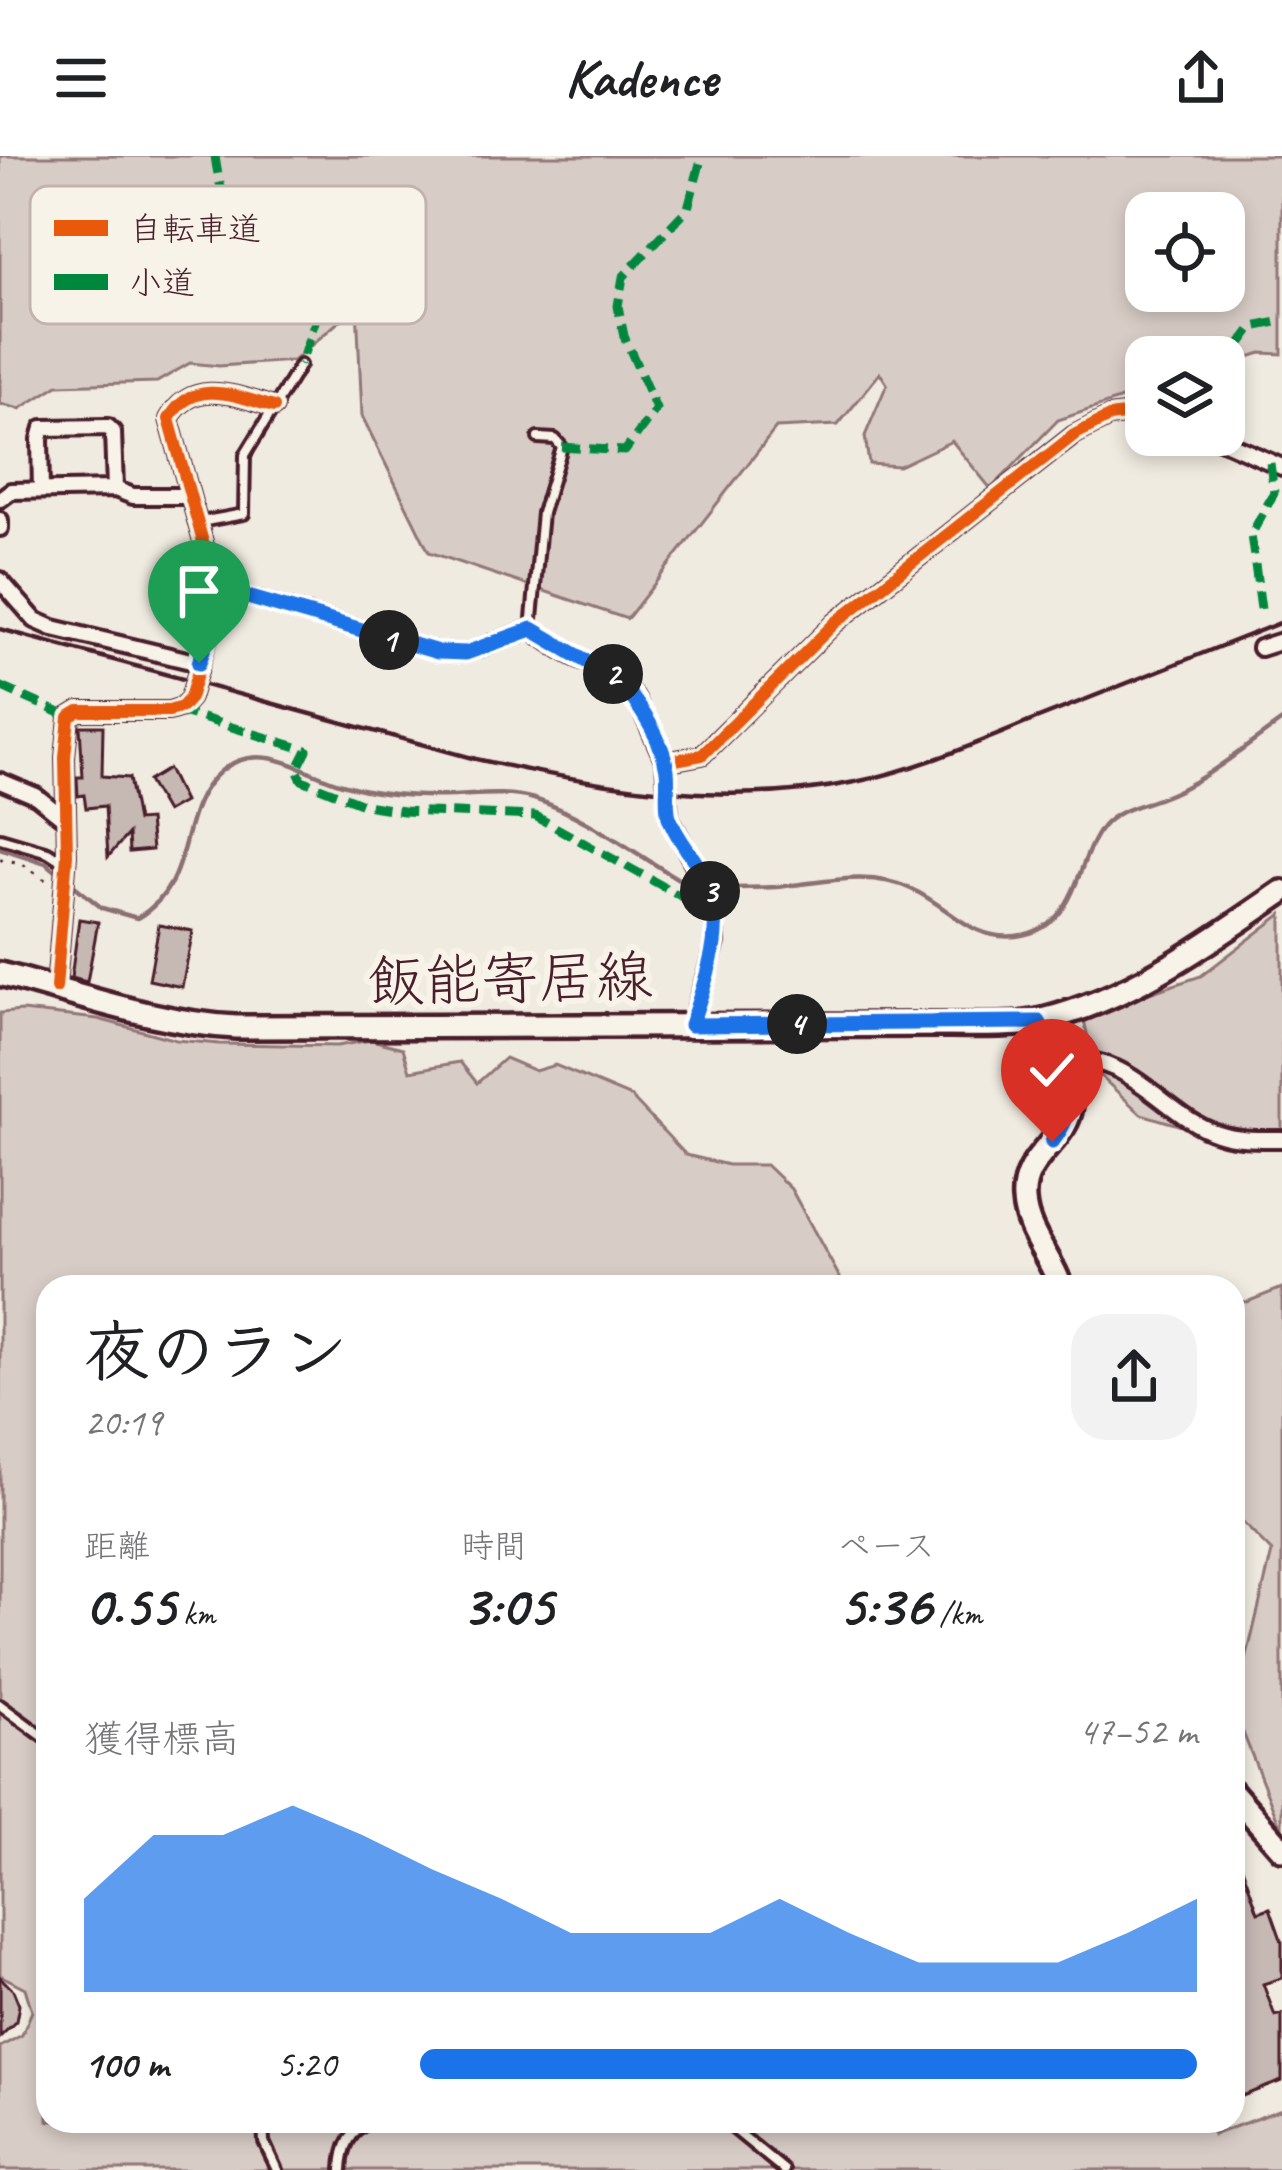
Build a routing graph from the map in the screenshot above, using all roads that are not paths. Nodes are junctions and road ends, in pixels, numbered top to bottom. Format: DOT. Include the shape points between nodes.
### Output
graph roads {
  1 [pos="300,365"];
  2 [pos="274,407"];
  3 [pos="1125,415"];
  4 [pos="538,438"];
  5 [pos="1245,451"];
  6 [pos="1282,467"];
  7 [pos="115,489"];
  8 [pos="41,490"];
  9 [pos="188,496"];
  10 [pos="0,499"];
  11 [pos="198,523"];
  12 [pos="0,580"];
  13 [pos="219,600"];
  14 [pos="532,629"];
  15 [pos="1282,640"];
  16 [pos="1260,648"];
  17 [pos="199,663"];
  18 [pos="665,762"];
  19 [pos="0,782"];
  20 [pos="66,820"];
  21 [pos="0,838"];
  22 [pos="66,865"];
  23 [pos="1282,892"];
  24 [pos="0,974"];
  25 [pos="56,988"];
  26 [pos="1039,1022"];
  27 [pos="691,1025"];
  28 [pos="1060,1062"];
  29 [pos="1282,1139"];
  30 [pos="1054,1275"];
  31 [pos="0,1706"];
  32 [pos="36,1732"];
  33 [pos="1245,1807"];
  34 [pos="1282,1849"];
  35 [pos="264,2133"];
  36 [pos="356,2133"];
  37 [pos="739,2133"];
  38 [pos="277,2170"];
  39 [pos="342,2170"];
  40 [pos="784,2170"];
  1 -- 2 [label="lane"];
  2 -- 9 [label="street" via="206,391 177,405 169,419"];
  2 -- 11 [label="lane" via="245,455 244,514"];
  3 -- 18 [label="street" via="1074,435 835,623 703,755"];
  4 -- 14 [label="lane" via="562,448 542,513"];
  5 -- 6 [label="street"];
  7 -- 8 [label="street"];
  7 -- 8 [label="street" via="108,427 43,428"];
  7 -- 9 [label="street"];
  8 -- 10 [label="street"];
  9 -- 11 [label="street"];
  11 -- 13 [label="street"];
  12 -- 17 [label="street" via="34,620 53,628"];
  13 -- 14 [label="street" via="237,594 438,652 466,653"];
  13 -- 17 [label="street"];
  14 -- 18 [label="street" via="608,667 635,698"];
  15 -- 16 [label="street"];
  17 -- 20 [label="street" via="190,698 176,710 69,717"];
  18 -- 27 [label="street" via="669,817 713,900 716,942"];
  19 -- 20 [label="street"];
  20 -- 22 [label="street"];
  21 -- 22 [label="lane"];
  22 -- 25 [label="street"];
  23 -- 26 [label="main road, 飯能寄居線" via="1172,965"];
  24 -- 25 [label="main road, 飯能寄居線"];
  25 -- 27 [label="main road, 飯能寄居線" via="218,1026"];
  26 -- 27 [label="main road, 飯能寄居線"];
  26 -- 28 [label="main road"];
  28 -- 29 [label="street" via="1106,1066 1217,1134"];
  28 -- 30 [label="main road" via="1071,1111 1030,1164 1024,1199"];
  31 -- 32 [label="lane"];
  33 -- 34 [label="main road"];
  35 -- 38 [label="lane"];
  36 -- 39 [label="lane" via="342,2152"];
  37 -- 40 [label="lane"];
}
